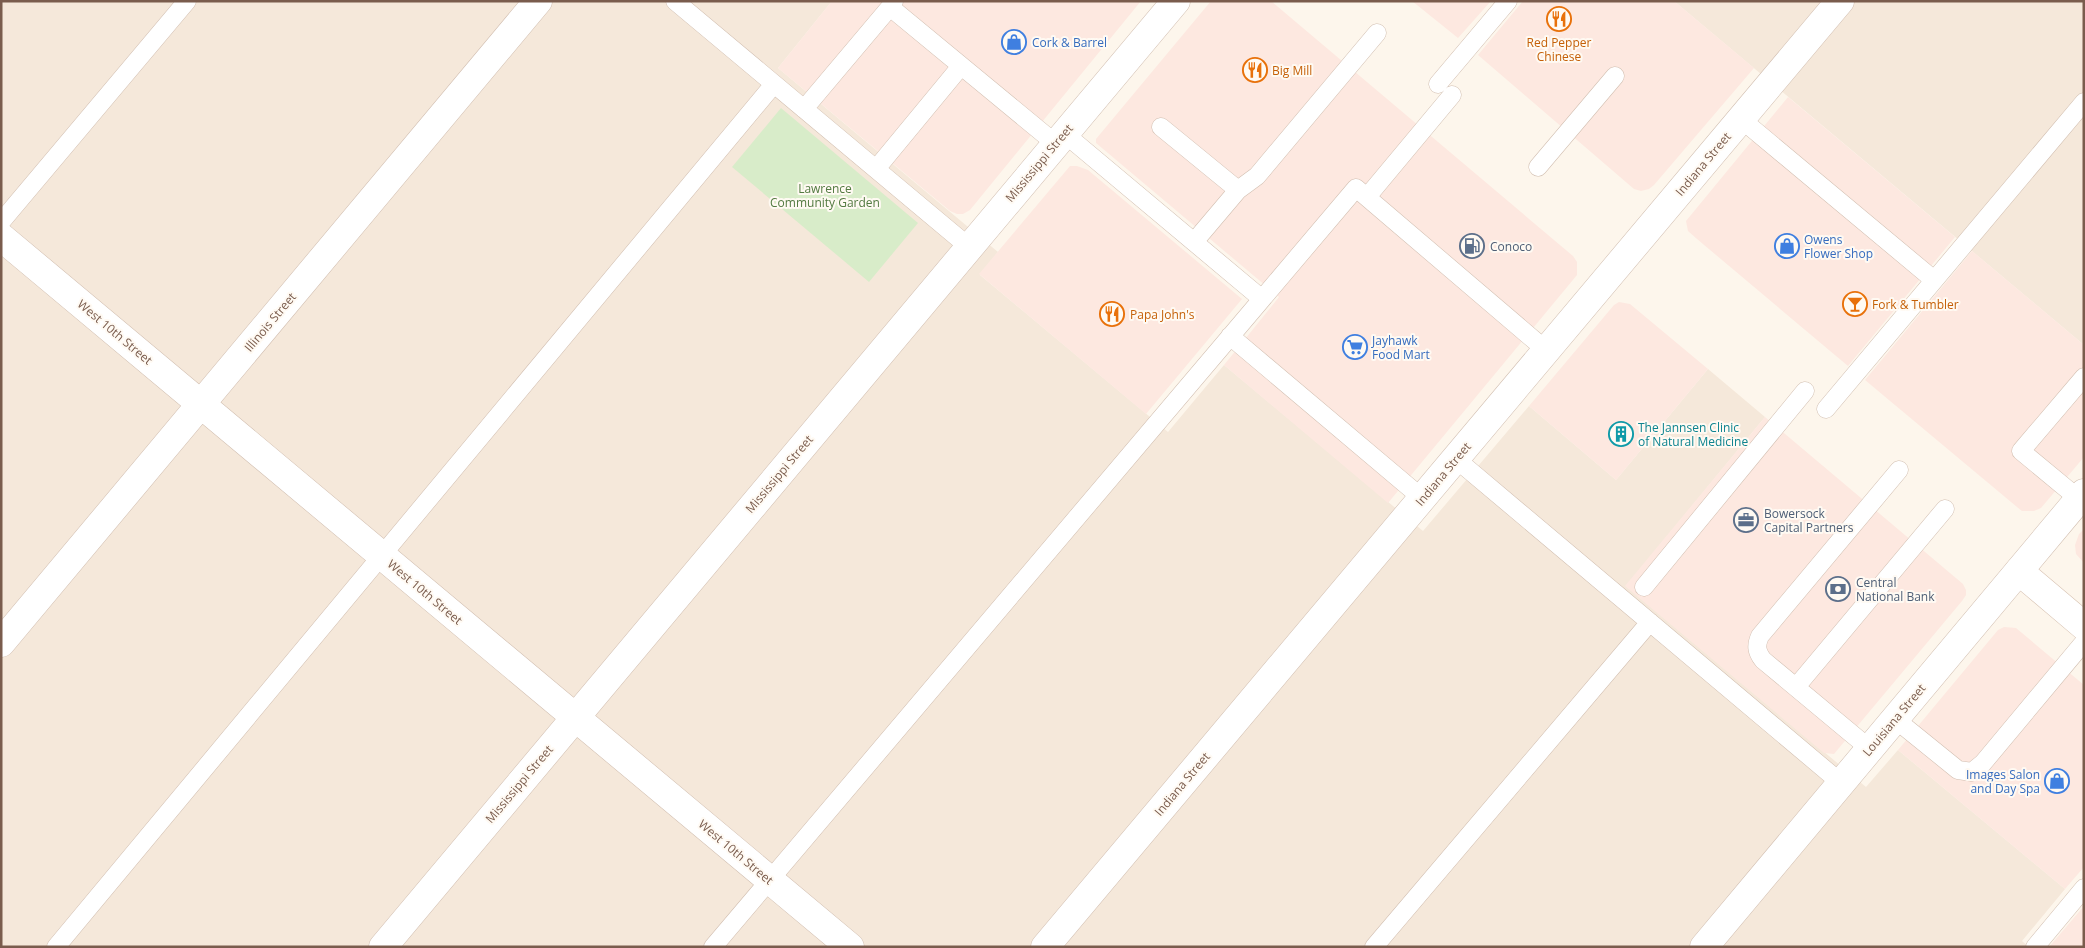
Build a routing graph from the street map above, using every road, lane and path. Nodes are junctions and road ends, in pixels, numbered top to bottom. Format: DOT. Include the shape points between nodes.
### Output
graph roads {
  1 [pos="187,1"];
  2 [pos="538,1"];
  3 [pos="676,1"];
  4 [pos="1176,1"];
  5 [pos="1508,1"];
  6 [pos="1840,1"];
  7 [pos="892,4"];
  8 [pos="1377,33"];
  9 [pos="961,66"];
  10 [pos="1615,76"];
  11 [pos="774,84"];
  12 [pos="2084,102"];
  13 [pos="804,109"];
  14 [pos="1741,119"];
  15 [pos="1161,127"];
  16 [pos="1060,139"];
  17 [pos="1538,167"];
  18 [pos="876,169"];
  19 [pos="1238,190"];
  20 [pos="1367,197"];
  21 [pos="1,222"];
  22 [pos="1,237"];
  23 [pos="1194,242"];
  24 [pos="969,247"];
  25 [pos="1934,280"];
  26 [pos="1262,299"];
  27 [pos="1230,336"];
  28 [pos="1547,351"];
  29 [pos="2084,377"];
  30 [pos="1805,392"];
  31 [pos="201,404"];
  32 [pos="1826,409"];
  33 [pos="1456,459"];
  34 [pos="1899,470"];
  35 [pos="2081,496"];
  36 [pos="1422,498"];
  37 [pos="1945,510"];
  38 [pos="382,556"];
  39 [pos="2019,571"];
  40 [pos="1644,586"];
  41 [pos="1650,622"];
  42 [pos="2084,626"];
  43 [pos="2084,642"];
  44 [pos="1,643"];
  45 [pos="1796,688"];
  46 [pos="575,717"];
  47 [pos="1895,719"];
  48 [pos="1870,749"];
  49 [pos="1841,783"];
  50 [pos="770,880"];
  51 [pos="2084,888"];
  52 [pos="56,947"];
  53 [pos="383,947"];
  54 [pos="714,947"];
  55 [pos="850,947"];
  56 [pos="1045,947"];
  57 [pos="1374,947"];
  58 [pos="1704,947"];
  59 [pos="2034,947"];
  1 -- 21 [label="lane"];
  2 -- 31 [label="street, Illinois Street"];
  3 -- 11 [label="lane"];
  4 -- 16 [label="street, Mississippi Street"];
  5 -- 20 [label="lane"];
  6 -- 14 [label="street, Indiana Street"];
  7 -- 9 [label="lane"];
  7 -- 13 [label="lane"];
  8 -- 19 [label="lane" via="1257,176"];
  9 -- 16 [label="lane"];
  9 -- 18 [label="lane"];
  10 -- 17 [label="lane"];
  11 -- 13 [label="lane"];
  11 -- 38 [label="lane"];
  12 -- 25 [label="lane"];
  13 -- 18 [label="lane"];
  14 -- 25 [label="lane"];
  14 -- 28 [label="street, Indiana Street"];
  15 -- 19 [label="lane"];
  16 -- 23 [label="lane"];
  16 -- 24 [label="street, Mississippi Street"];
  18 -- 24 [label="lane"];
  19 -- 23 [label="lane"];
  20 -- 26 [label="lane" via="1356,188"];
  20 -- 28 [label="lane"];
  22 -- 31 [label="street, West 10th Street"];
  23 -- 26 [label="lane"];
  24 -- 46 [label="street, Mississippi Street"];
  25 -- 32 [label="lane"];
  26 -- 27 [label="lane"];
  27 -- 36 [label="lane"];
  27 -- 50 [label="lane"];
  28 -- 33 [label="street, Indiana Street"];
  29 -- 35 [label="lane" via="2022,451"];
  30 -- 40 [label="lane"];
  31 -- 38 [label="street, West 10th Street"];
  31 -- 44 [label="street, Illinois Street"];
  33 -- 36 [label="street, Indiana Street"];
  33 -- 41 [label="lane"];
  34 -- 45 [label="lane" via="1757,642 1757,653"];
  35 -- 39 [label="street, Louisiana Street"];
  36 -- 56 [label="street, Indiana Street"];
  37 -- 45 [label="lane"];
  38 -- 46 [label="street, West 10th Street"];
  38 -- 52 [label="lane"];
  39 -- 42 [label="street"];
  39 -- 47 [label="street, Louisiana Street"];
  41 -- 49 [label="lane"];
  41 -- 57 [label="lane"];
  43 -- 47 [label="lane" via="1972,772 1958,770"];
  45 -- 48 [label="lane"];
  46 -- 50 [label="street, West 10th Street"];
  46 -- 53 [label="street, Mississippi Street"];
  47 -- 48 [label="street, Louisiana Street"];
  48 -- 49 [label="street, Louisiana Street"];
  49 -- 58 [label="street, Louisiana Street"];
  50 -- 54 [label="lane"];
  50 -- 55 [label="street, West 10th Street"];
  51 -- 59 [label="lane"];
}
